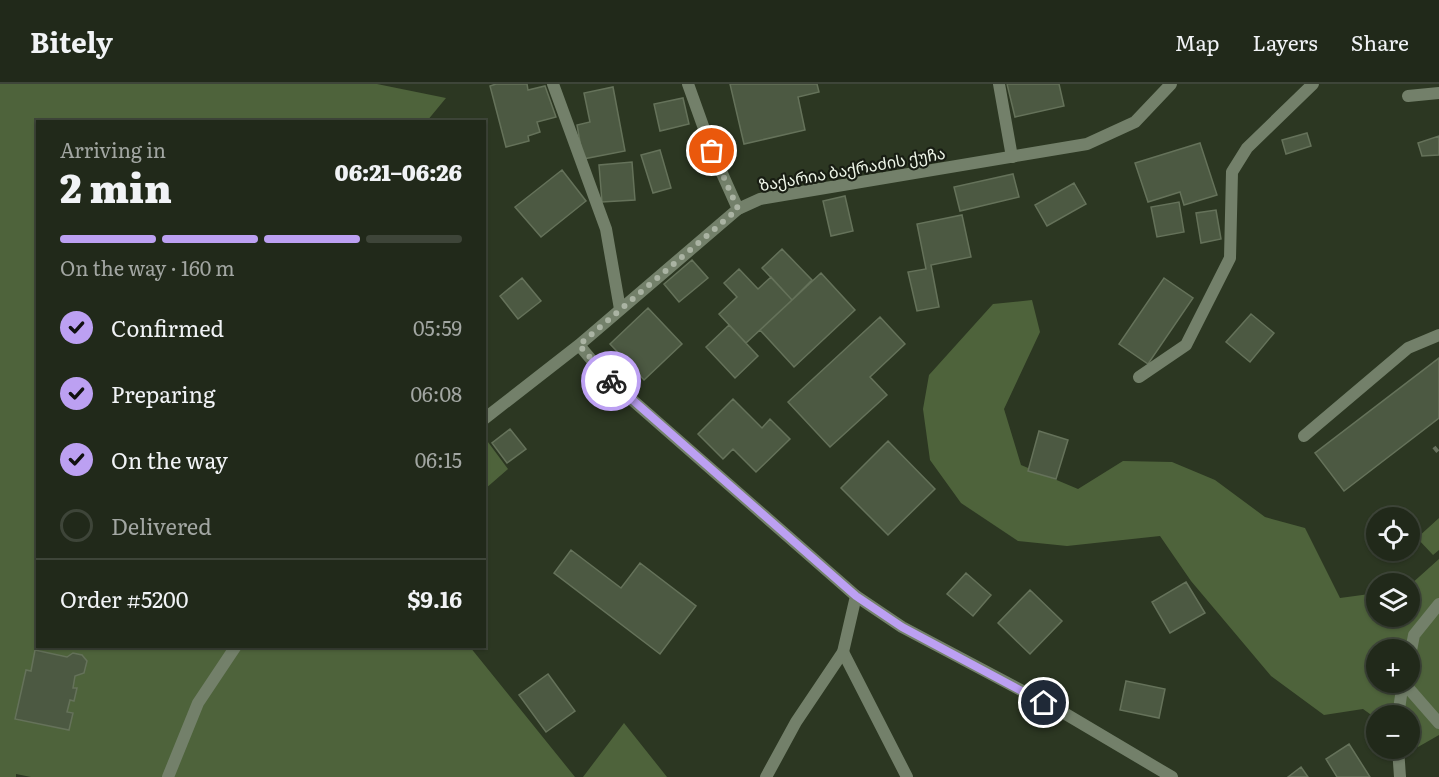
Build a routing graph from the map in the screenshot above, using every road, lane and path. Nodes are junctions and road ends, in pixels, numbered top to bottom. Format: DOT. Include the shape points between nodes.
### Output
graph roads {
  1 [pos="553,84"];
  2 [pos="688,84"];
  3 [pos="999,84"];
  4 [pos="1171,84"];
  5 [pos="1313,84"];
  6 [pos="1439,93"];
  7 [pos="1408,96"];
  8 [pos="1012,157"];
  9 [pos="738,209"];
  10 [pos="620,309"];
  11 [pos="1439,335"];
  12 [pos="579,345"];
  13 [pos="1139,377"];
  14 [pos="486,417"];
  15 [pos="1304,436"];
  16 [pos="1434,447"];
  17 [pos="1439,453"];
  18 [pos="856,596"];
  19 [pos="1439,604"];
  20 [pos="1413,639"];
  21 [pos="236,648"];
  22 [pos="843,652"];
  23 [pos="1413,693"];
  24 [pos="1439,723"];
  25 [pos="1399,759"];
  26 [pos="168,777"];
  27 [pos="766,777"];
  28 [pos="907,777"];
  29 [pos="1172,777"];
  30 [pos="1400,777"];
  1 -- 10 [label="street" via="606,229"];
  2 -- 9 [label="street"];
  3 -- 8 [label="street"];
  4 -- 8 [label="street, ზაქარია ბაქრაძის ქუჩა" via="1135,122 1087,144"];
  5 -- 13 [label="street" via="1246,148 1232,172 1230,258 1186,345"];
  6 -- 7 [label="street"];
  8 -- 9 [label="street, ზაქარია ბაქრაძის ქუჩა" via="760,199"];
  9 -- 10 [label="street, ზაქარია ბაქრაძის ქუჩა"];
  10 -- 12 [label="street, ზაქარია ბაქრაძის ქუჩა"];
  11 -- 15 [label="street" via="1408,348"];
  12 -- 14 [label="street, ზაქარია ბაქრაძის ქუჩა"];
  12 -- 18 [label="street" via="606,377"];
  16 -- 17 [label="path"];
  18 -- 22 [label="street"];
  18 -- 29 [label="street" via="902,627 1064,713"];
  19 -- 20 [label="street"];
  21 -- 26 [label="street" via="198,703"];
  22 -- 27 [label="street" via="796,722"];
  22 -- 28 [label="street"];
  23 -- 24 [label="street"];
  25 -- 30 [label="street"];
}
